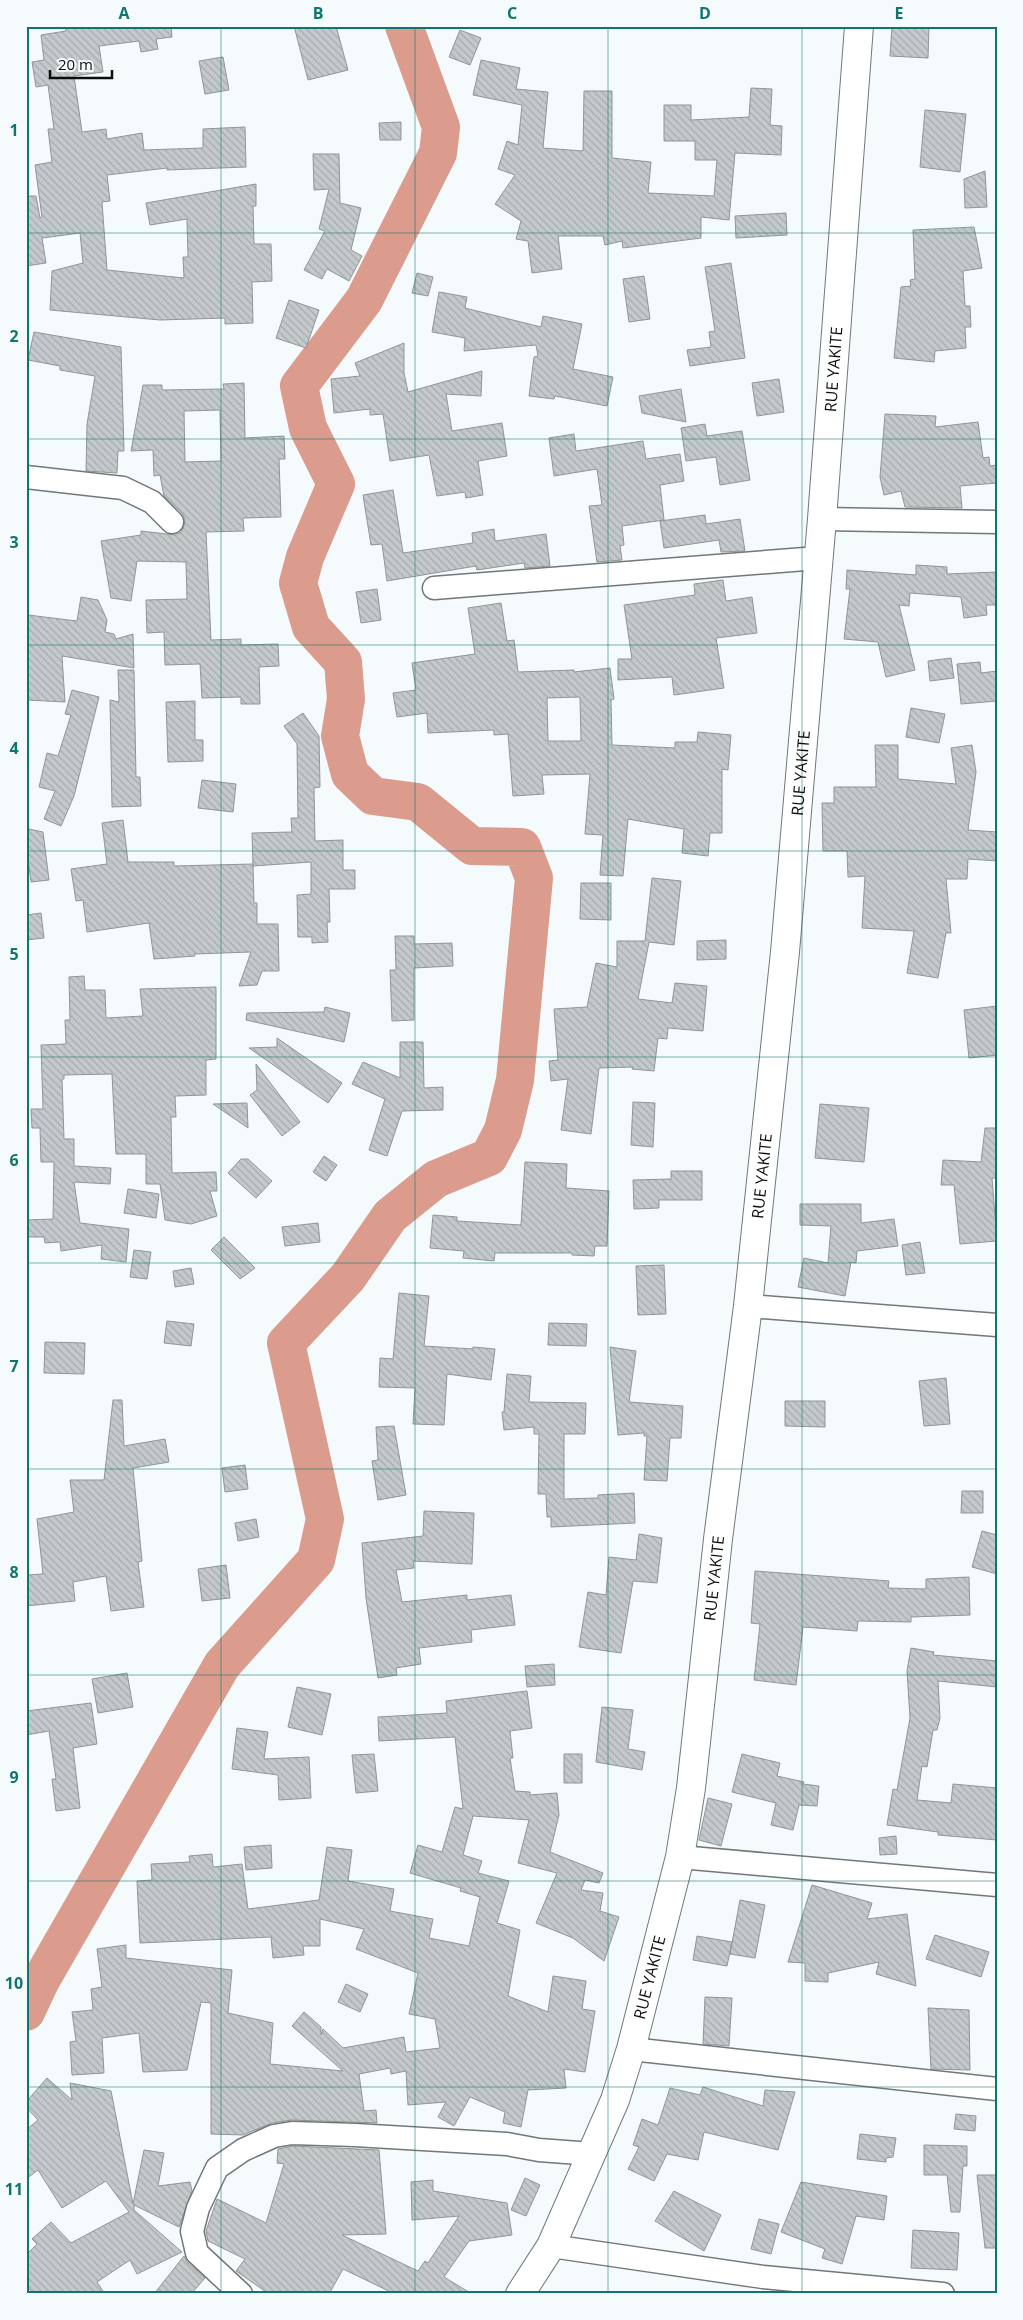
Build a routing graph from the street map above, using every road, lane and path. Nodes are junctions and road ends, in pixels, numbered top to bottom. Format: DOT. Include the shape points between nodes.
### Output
graph roads {
  1 [pos="859,26"];
  2 [pos="26,477"];
  3 [pos="822,519"];
  4 [pos="172,522"];
  5 [pos="997,522"];
  6 [pos="818,558"];
  7 [pos="434,588"];
  8 [pos="748,1306"];
  9 [pos="997,1325"];
  10 [pos="680,1857"];
  11 [pos="997,1885"];
  12 [pos="631,2049"];
  13 [pos="997,2088"];
  14 [pos="592,2154"];
  15 [pos="551,2246"];
  16 [pos="241,2294"];
  17 [pos="520,2294"];
  18 [pos="943,2294"];
  1 -- 3 [label="main road, RUE YAKITE"];
  2 -- 4 [label="street" via="124,488 152,502"];
  3 -- 5 [label="street"];
  3 -- 6 [label="main road, RUE YAKITE"];
  6 -- 7 [label="street"];
  6 -- 8 [label="main road, RUE YAKITE" via="785,952"];
  8 -- 9 [label="street"];
  8 -- 10 [label="main road, RUE YAKITE"];
  10 -- 11 [label="street"];
  10 -- 12 [label="main road, RUE YAKITE"];
  12 -- 13 [label="street"];
  12 -- 14 [label="main road, RUE YAKITE" via="615,2100"];
  14 -- 15 [label="main road, RUE YAKITE"];
  14 -- 16 [label="street" via="507,2144 354,2135 292,2133 274,2136 243,2150 216,2168 198,2208 192,2231 197,2253"];
  15 -- 17 [label="main road, RUE YAKITE"];
  15 -- 18 [label="street" via="763,2277"];
}
